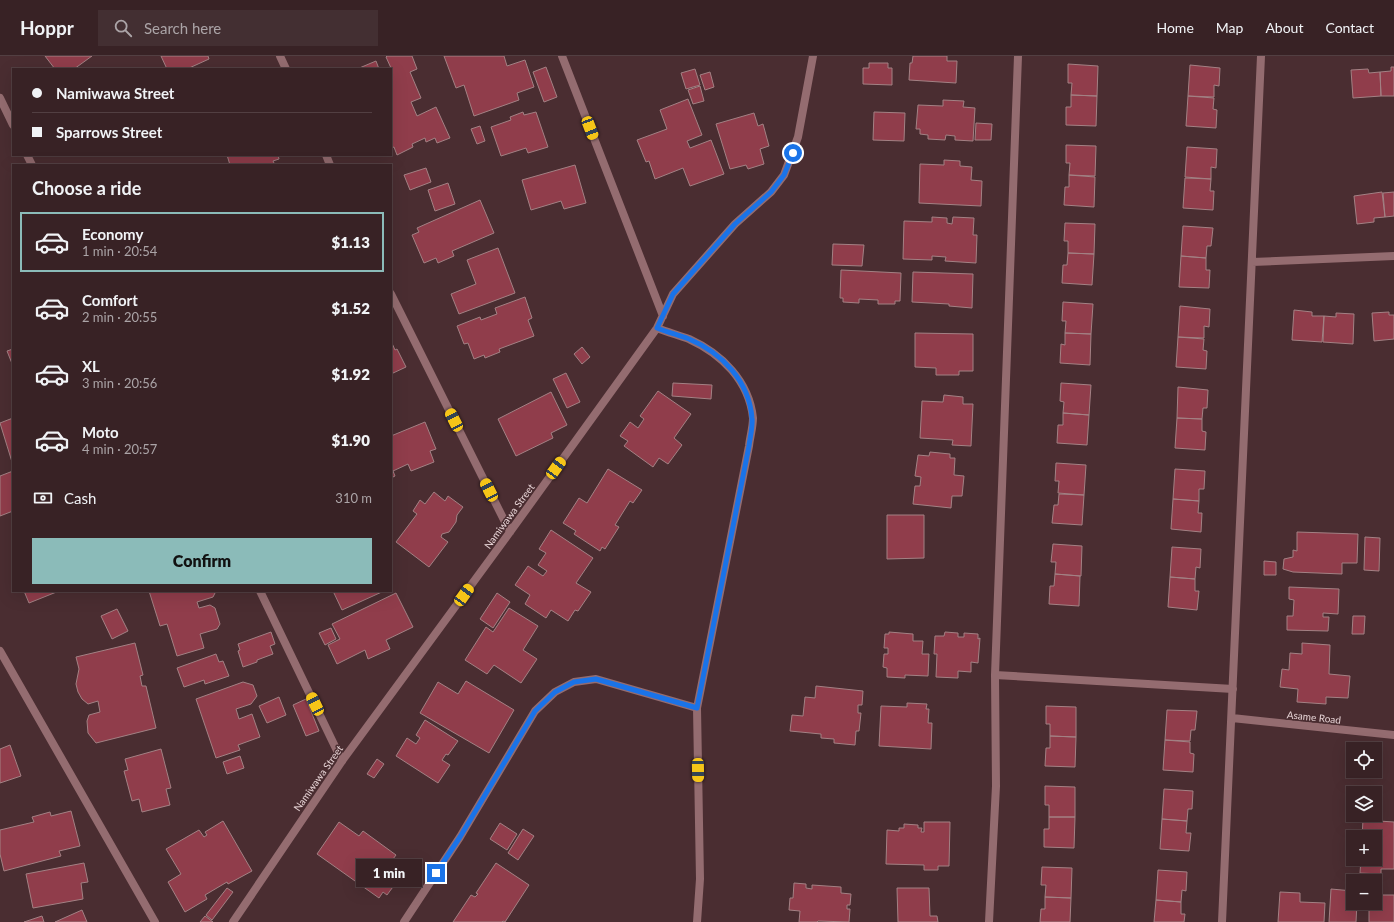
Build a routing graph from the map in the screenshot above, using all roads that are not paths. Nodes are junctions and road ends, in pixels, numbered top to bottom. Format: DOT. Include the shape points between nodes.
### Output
graph roads {
  1 [pos="280,56"];
  2 [pos="562,56"];
  3 [pos="813,56"];
  4 [pos="1018,56"];
  5 [pos="1261,56"];
  6 [pos="286,68"];
  7 [pos="0,98"];
  8 [pos="12,123"];
  9 [pos="1394,256"];
  10 [pos="1252,262"];
  11 [pos="392,296"];
  12 [pos="663,316"];
  13 [pos="657,328"];
  14 [pos="510,532"];
  15 [pos="260,592"];
  16 [pos="0,651"];
  17 [pos="995,675"];
  18 [pos="1233,689"];
  19 [pos="697,708"];
  20 [pos="1232,718"];
  21 [pos="1394,735"];
  22 [pos="342,761"];
  23 [pos="155,922"];
  24 [pos="233,922"];
  25 [pos="404,922"];
  26 [pos="697,922"];
  27 [pos="990,922"];
  28 [pos="1222,922"];
  1 -- 6 [label="street"];
  2 -- 12 [label="street"];
  3 -- 12 [label="street, Namiwawa Street" via="798,137 784,175 771,192 735,224 673,294"];
  4 -- 17 [label="street"];
  5 -- 10 [label="street"];
  7 -- 8 [label="street"];
  9 -- 10 [label="street"];
  10 -- 18 [label="street"];
  11 -- 14 [label="street"];
  12 -- 13 [label="street, Namiwawa Street"];
  13 -- 14 [label="street, Namiwawa Street"];
  13 -- 19 [label="street" via="690,340 720,358 732,369 749,400 753,420"];
  14 -- 22 [label="street, Namiwawa Street"];
  15 -- 22 [label="street"];
  16 -- 23 [label="street"];
  17 -- 18 [label="street"];
  17 -- 27 [label="street" via="996,786"];
  18 -- 20 [label="street"];
  19 -- 25 [label="street" via="596,679 574,682 555,692 535,711 460,837"];
  19 -- 26 [label="street" via="700,879"];
  20 -- 21 [label="street, Asame Road"];
  20 -- 28 [label="street"];
  22 -- 24 [label="street, Namiwawa Street"];
}
